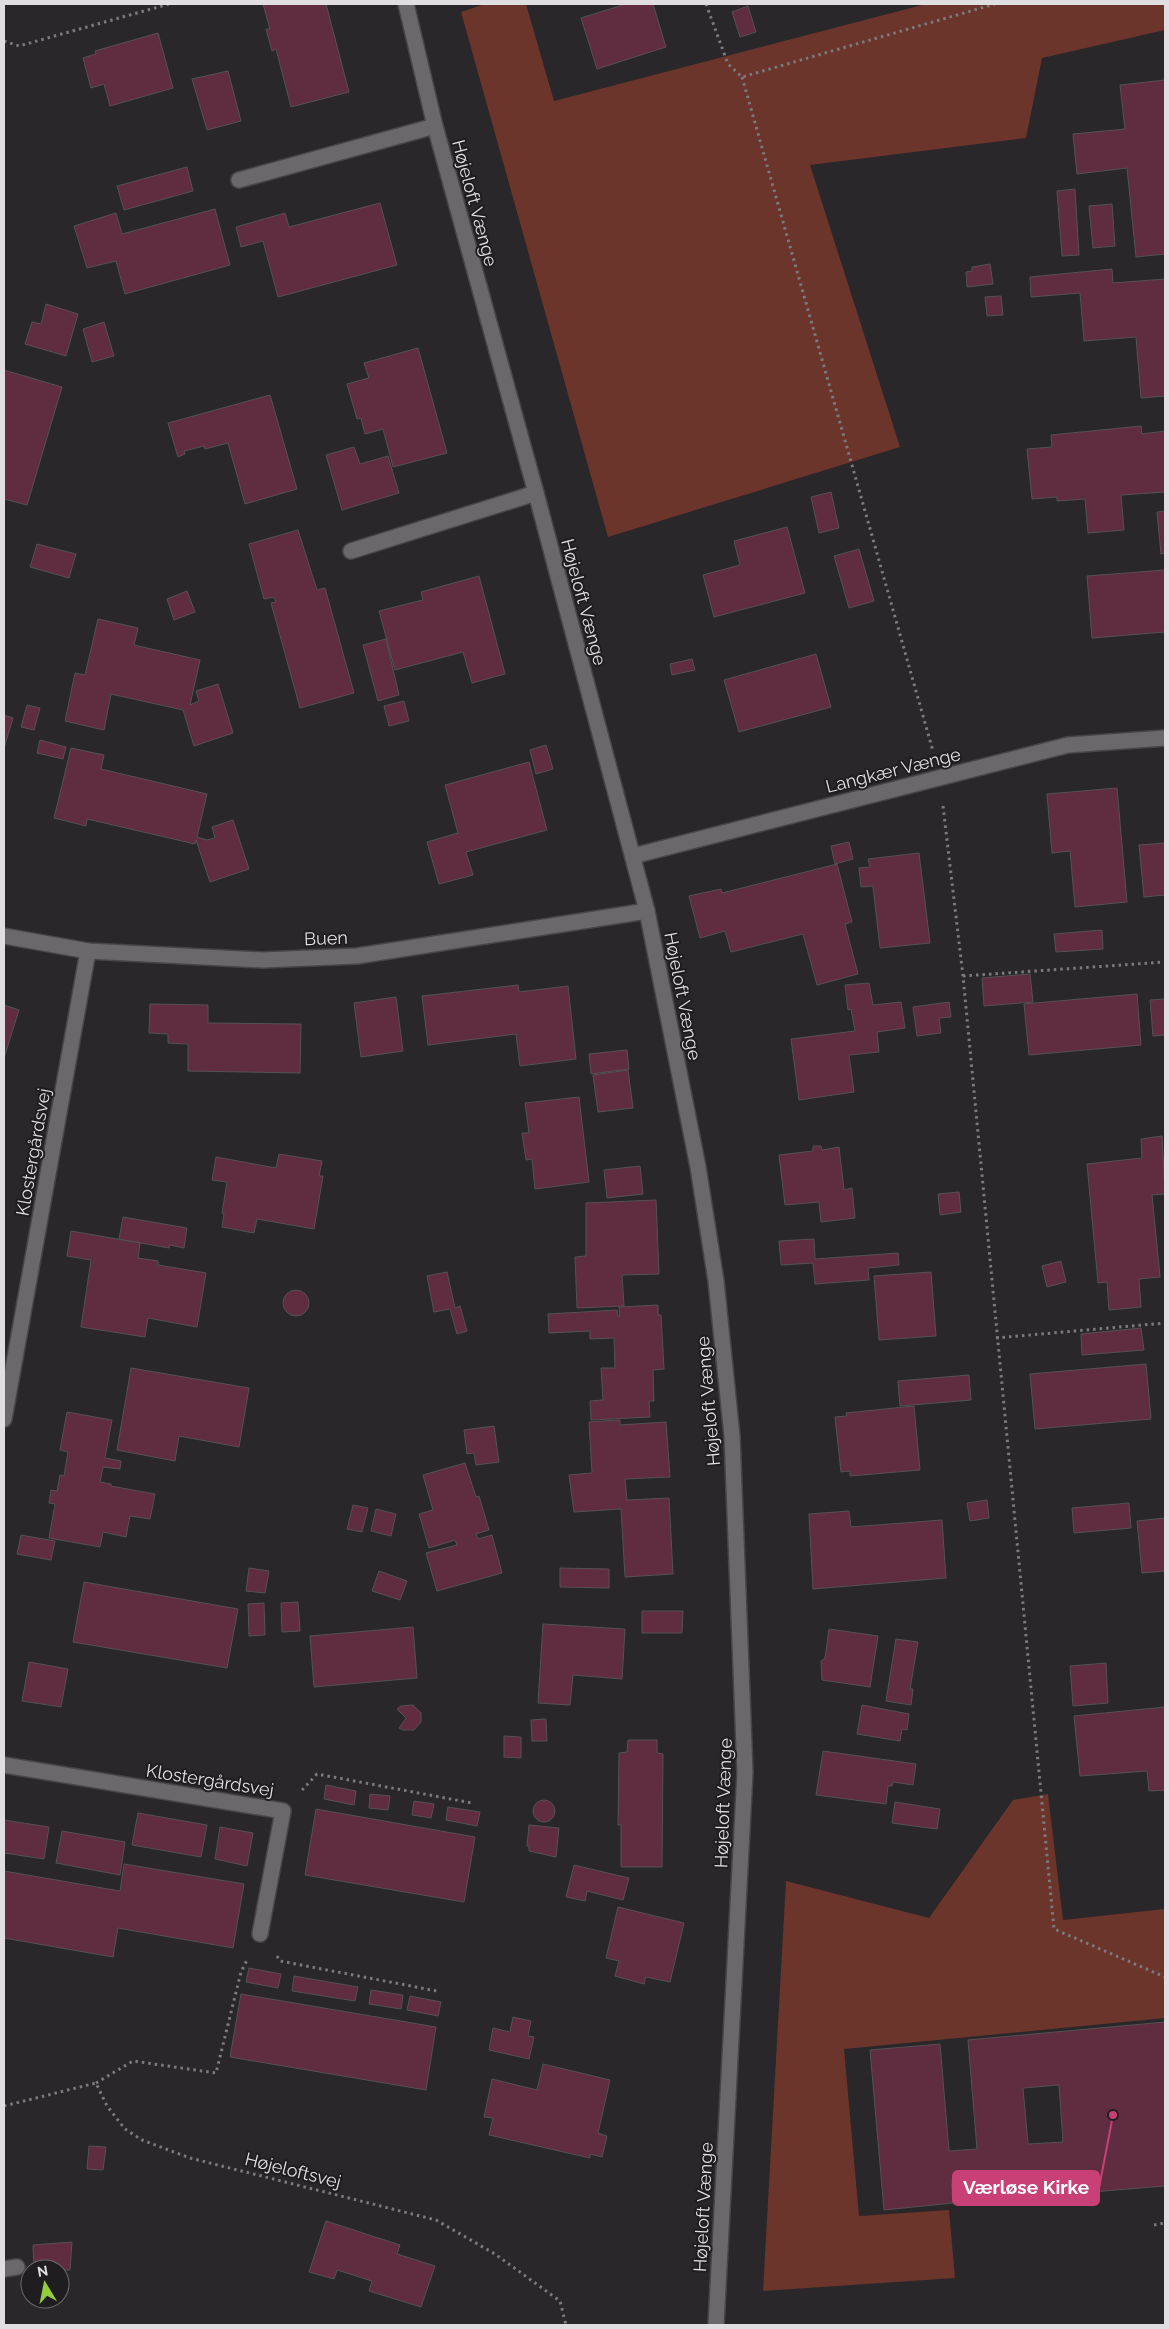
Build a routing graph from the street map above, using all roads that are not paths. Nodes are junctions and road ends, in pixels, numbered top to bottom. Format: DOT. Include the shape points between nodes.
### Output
graph roads {
  1 [pos="406,4"];
  2 [pos="434,126"];
  3 [pos="239,180"];
  4 [pos="536,493"];
  5 [pos="351,551"];
  6 [pos="1165,738"];
  7 [pos="633,856"];
  8 [pos="648,911"];
  9 [pos="4,936"];
  10 [pos="88,952"];
  11 [pos="4,1419"];
  12 [pos="4,1765"];
  13 [pos="260,1934"];
  14 [pos="716,2325"];
  1 -- 2 [label="street, Højeloft Vænge"];
  2 -- 3 [label="street, Højeloft Vænge"];
  2 -- 4 [label="street, Højeloft Vænge"];
  4 -- 5 [label="street"];
  4 -- 7 [label="street, Højeloft Vænge"];
  6 -- 7 [label="street, Langkær Vænge" via="1068,745"];
  7 -- 8 [label="street, Højeloft Vænge"];
  8 -- 10 [label="street, Buen" via="357,956 263,960"];
  8 -- 14 [label="street, Højeloft Vænge" via="698,1167 716,1281 732,1436 745,1772"];
  9 -- 10 [label="street, Buen"];
  10 -- 11 [label="street, Klostergårdsvej"];
  12 -- 13 [label="street, Klostergårdsvej" via="283,1811"];
}
